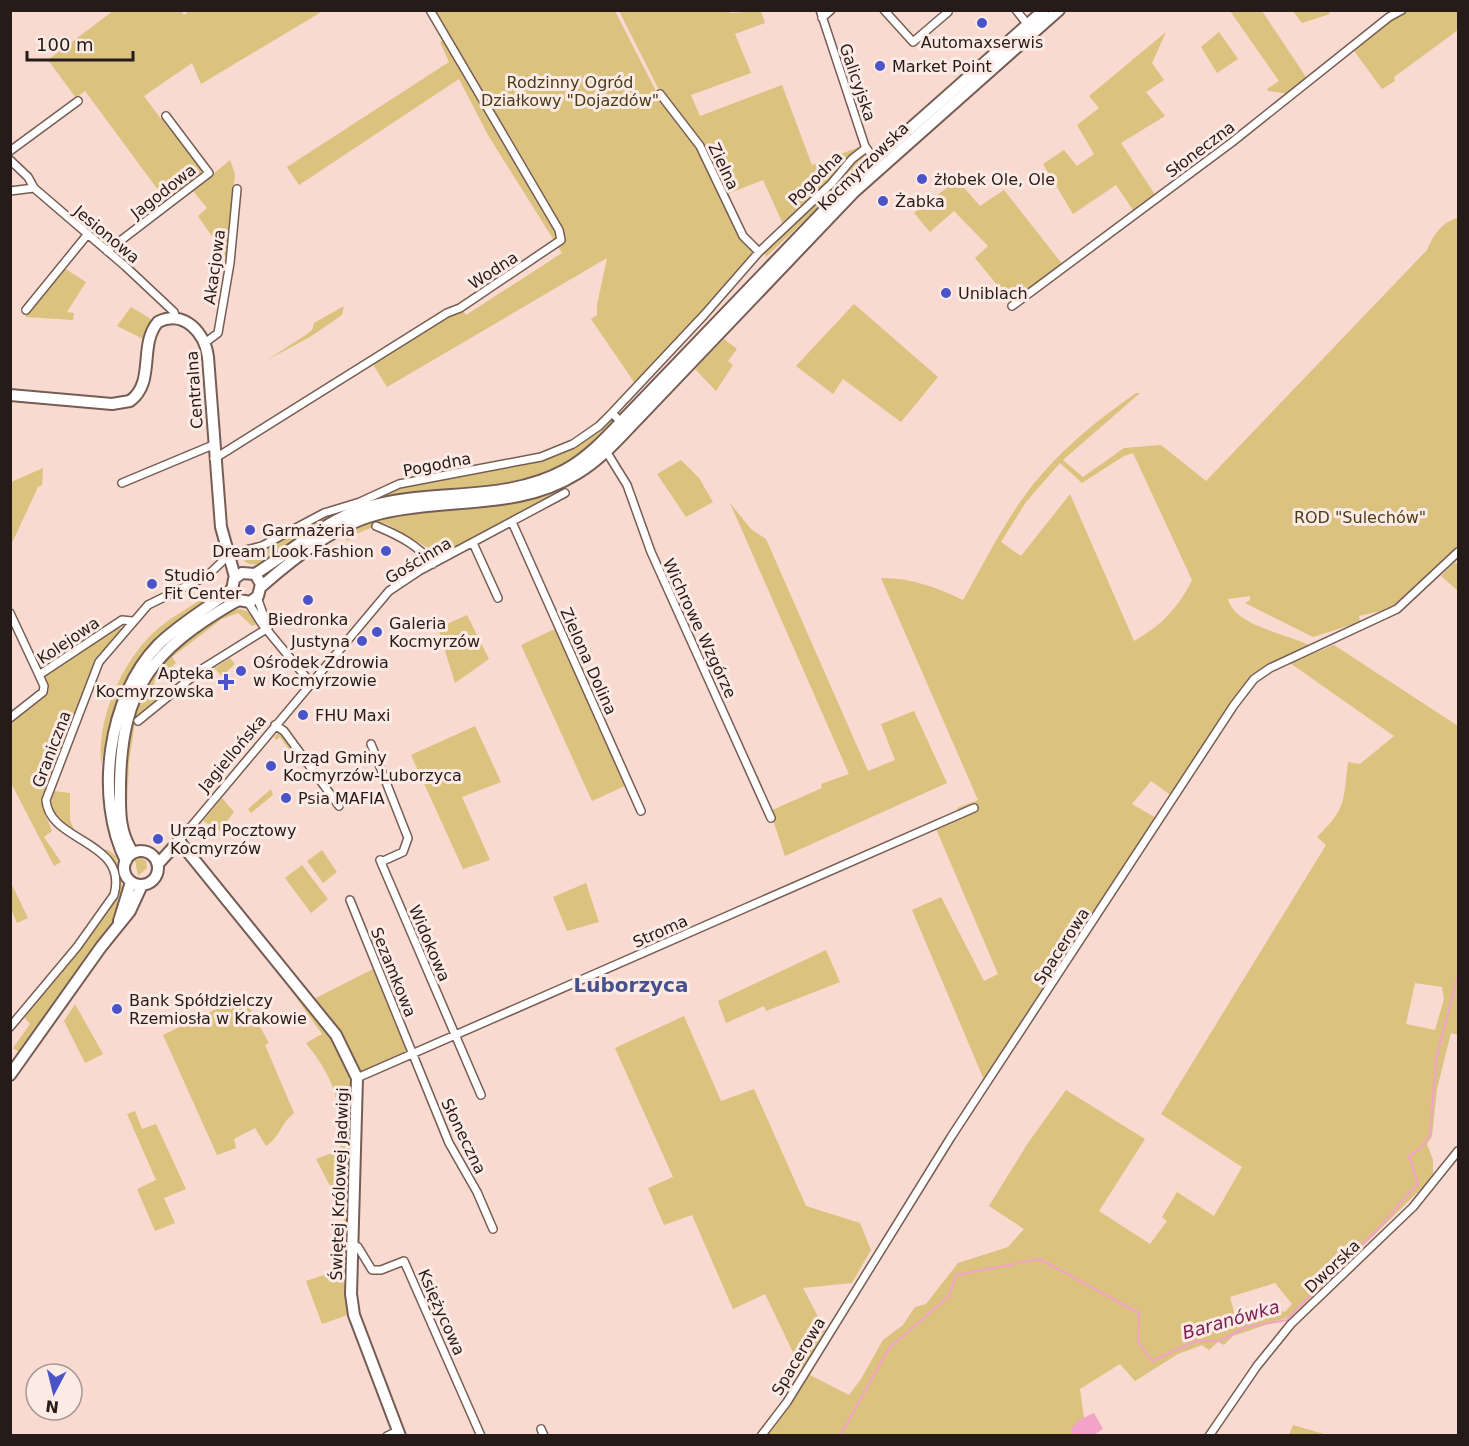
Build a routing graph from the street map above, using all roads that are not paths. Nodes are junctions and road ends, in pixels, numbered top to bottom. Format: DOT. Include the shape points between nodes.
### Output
graph roads {
  1 [pos="430,10"];
  2 [pos="831,10"];
  3 [pos="884,10"];
  4 [pos="1044,10"];
  5 [pos="1059,10"];
  6 [pos="1402,10"];
  7 [pos="1017,11"];
  8 [pos="948,12"];
  9 [pos="821,14"];
  10 [pos="1028,25"];
  11 [pos="660,94"];
  12 [pos="78,101"];
  13 [pos="166,116"];
  14 [pos="866,147"];
  15 [pos="10,150"];
  16 [pos="874,159"];
  17 [pos="10,160"];
  18 [pos="33,188"];
  19 [pos="237,189"];
  20 [pos="10,191"];
  21 [pos="87,235"];
  22 [pos="107,251"];
  23 [pos="759,252"];
  24 [pos="1012,306"];
  25 [pos="26,310"];
  26 [pos="176,319"];
  27 [pos="206,342"];
  28 [pos="696,351"];
  29 [pos="10,395"];
  30 [pos="612,413"];
  31 [pos="621,422"];
  32 [pos="213,445"];
  33 [pos="606,451"];
  34 [pos="214,459"];
  35 [pos="122,483"];
  36 [pos="565,493"];
  37 [pos="512,522"];
  38 [pos="376,525"];
  39 [pos="473,543"];
  40 [pos="1458,552"];
  41 [pos="230,554"];
  42 [pos="433,564"];
  43 [pos="250,573"];
  44 [pos="235,577"];
  45 [pos="262,586"];
  46 [pos="232,589"];
  47 [pos="498,598"];
  48 [pos="248,600"];
  49 [pos="10,613"];
  50 [pos="132,621"];
  51 [pos="268,628"];
  52 [pos="39,675"];
  53 [pos="310,682"];
  54 [pos="10,718"];
  55 [pos="138,721"];
  56 [pos="275,725"];
  57 [pos="371,744"];
  58 [pos="339,806"];
  59 [pos="974,808"];
  60 [pos="641,811"];
  61 [pos="771,818"];
  62 [pos="179,840"];
  63 [pos="130,857"];
  64 [pos="155,860"];
  65 [pos="137,884"];
  66 [pos="350,900"];
  67 [pos="10,1027"];
  68 [pos="455,1035"];
  69 [pos="413,1054"];
  70 [pos="10,1075"];
  71 [pos="357,1078"];
  72 [pos="481,1095"];
  73 [pos="1458,1150"];
  74 [pos="493,1229"];
  75 [pos="352,1244"];
  76 [pos="399,1433"];
  77 [pos="387,1436"];
  78 [pos="481,1436"];
  79 [pos="761,1436"];
  80 [pos="1209,1436"];
  1 -- 34 [label="street, Wodna" via="559,230 561,240 460,308"];
  2 -- 9 [label="street"];
  3 -- 8 [label="street" via="913,42"];
  4 -- 10 [label="main road, Kocmyrzowska"];
  5 -- 28 [label="main road, Kocmyrzowska" via="881,166"];
  6 -- 24 [label="street, Słoneczna" via="1232,143"];
  7 -- 10 [label="street"];
  9 -- 14 [label="street, Galicyjska"];
  10 -- 16 [label="main road, Kocmyrzowska"];
  11 -- 23 [label="street, Zielna" via="700,146 743,236"];
  12 -- 15 [label="street"];
  13 -- 22 [label="street, Jagodowa" via="209,173"];
  14 -- 16 [label="street, Galicyjska"];
  14 -- 23 [label="street, Pogodna"];
  16 -- 28 [label="main road, Kocmyrzowska"];
  17 -- 18 [label="street, Jesionowa" via="28,177"];
  18 -- 20 [label="street"];
  18 -- 21 [label="street, Jesionowa"];
  19 -- 27 [label="street, Akacjowa" via="218,333"];
  21 -- 22 [label="street, Jesionowa"];
  21 -- 25 [label="street"];
  22 -- 26 [label="street, Jesionowa" via="174,312"];
  23 -- 30 [label="street, Pogodna"];
  26 -- 27 [label="main road, Centralna" via="192,326"];
  26 -- 29 [label="main road" via="154,326 143,385 130,401 112,404"];
  27 -- 32 [label="main road, Centralna"];
  28 -- 31 [label="main road"];
  28 -- 33 [label="main road"];
  30 -- 31 [label="street"];
  30 -- 41 [label="street, Pogodna" via="573,444 541,457 399,484 324,513 262,546"];
  31 -- 43 [label="main road" via="581,459 554,476 523,487 391,501 362,509"];
  32 -- 34 [label="main road, Centralna"];
  32 -- 35 [label="street"];
  33 -- 45 [label="main road" via="580,472 541,491 498,501 409,508 360,520 310,549"];
  33 -- 61 [label="street, Wichrowe Wzgórze" via="627,484 651,552"];
  34 -- 41 [label="main road, Centralna" via="220,527"];
  36 -- 37 [label="street, Gościnna"];
  37 -- 39 [label="street, Gościnna"];
  37 -- 60 [label="street, Zielona Dolina"];
  38 -- 42 [label="street" via="407,540"];
  39 -- 42 [label="street, Gościnna"];
  39 -- 47 [label="street"];
  40 -- 79 [label="street, Spacerowa" via="1397,609 1254,679 951,1137 787,1401"];
  41 -- 43 [label="main road, Centralna"];
  41 -- 44 [label="main road, Centralna"];
  41 -- 50 [label="street, Graniczna" via="207,576 148,605"];
  42 -- 53 [label="street, Gościnna" via="381,598"];
  43 -- 44 [label="main road"];
  43 -- 45 [label="main road, Centralna"];
  44 -- 46 [label="main road"];
  45 -- 48 [label="main road"];
  46 -- 48 [label="main road"];
  46 -- 63 [label="main road" via="158,646 131,681 123,699 113,729 111,814 115,838"];
  48 -- 51 [label="street"];
  48 -- 63 [label="main road" via="202,622 162,655 132,703 122,748 119,817"];
  49 -- 52 [label="street"];
  50 -- 52 [label="street, Kolejowa" via="122,620"];
  50 -- 67 [label="street, Graniczna" via="99,662 46,800 56,824 104,855 117,886 75,950"];
  51 -- 53 [label="street"];
  51 -- 55 [label="street" via="202,669"];
  52 -- 54 [label="street, Kolejowa" via="43,692"];
  53 -- 56 [label="street, Jagiellońska"];
  56 -- 58 [label="street" via="284,731"];
  56 -- 62 [label="street, Jagiellońska"];
  57 -- 68 [label="street, Widokowa" via="408,838 403,852 380,861"];
  59 -- 68 [label="street, Stroma"];
  62 -- 64 [label="main road, Jagiellońska"];
  62 -- 71 [label="main road, Świętej Królowej Jadwigi" via="336,1035"];
  63 -- 64 [label="main road" via="143,852"];
  63 -- 65 [label="main road" via="124,871"];
  64 -- 65 [label="main road" via="154,880"];
  65 -- 70 [label="main road" via="118,924"];
  66 -- 69 [label="street, Sezamkowa"];
  68 -- 69 [label="street, Stroma"];
  68 -- 72 [label="street, Widokowa"];
  69 -- 71 [label="street, Stroma"];
  69 -- 74 [label="street, Słoneczna" via="449,1143"];
  71 -- 75 [label="main road, Świętej Królowej Jadwigi"];
  73 -- 80 [label="street, Dworska" via="1413,1207 1291,1324"];
  75 -- 76 [label="main road, Świętej Królowej Jadwigi" via="354,1315"];
  75 -- 78 [label="street, Księżycowa" via="372,1270 404,1261"];
  76 -- 77 [label="street"];
}
